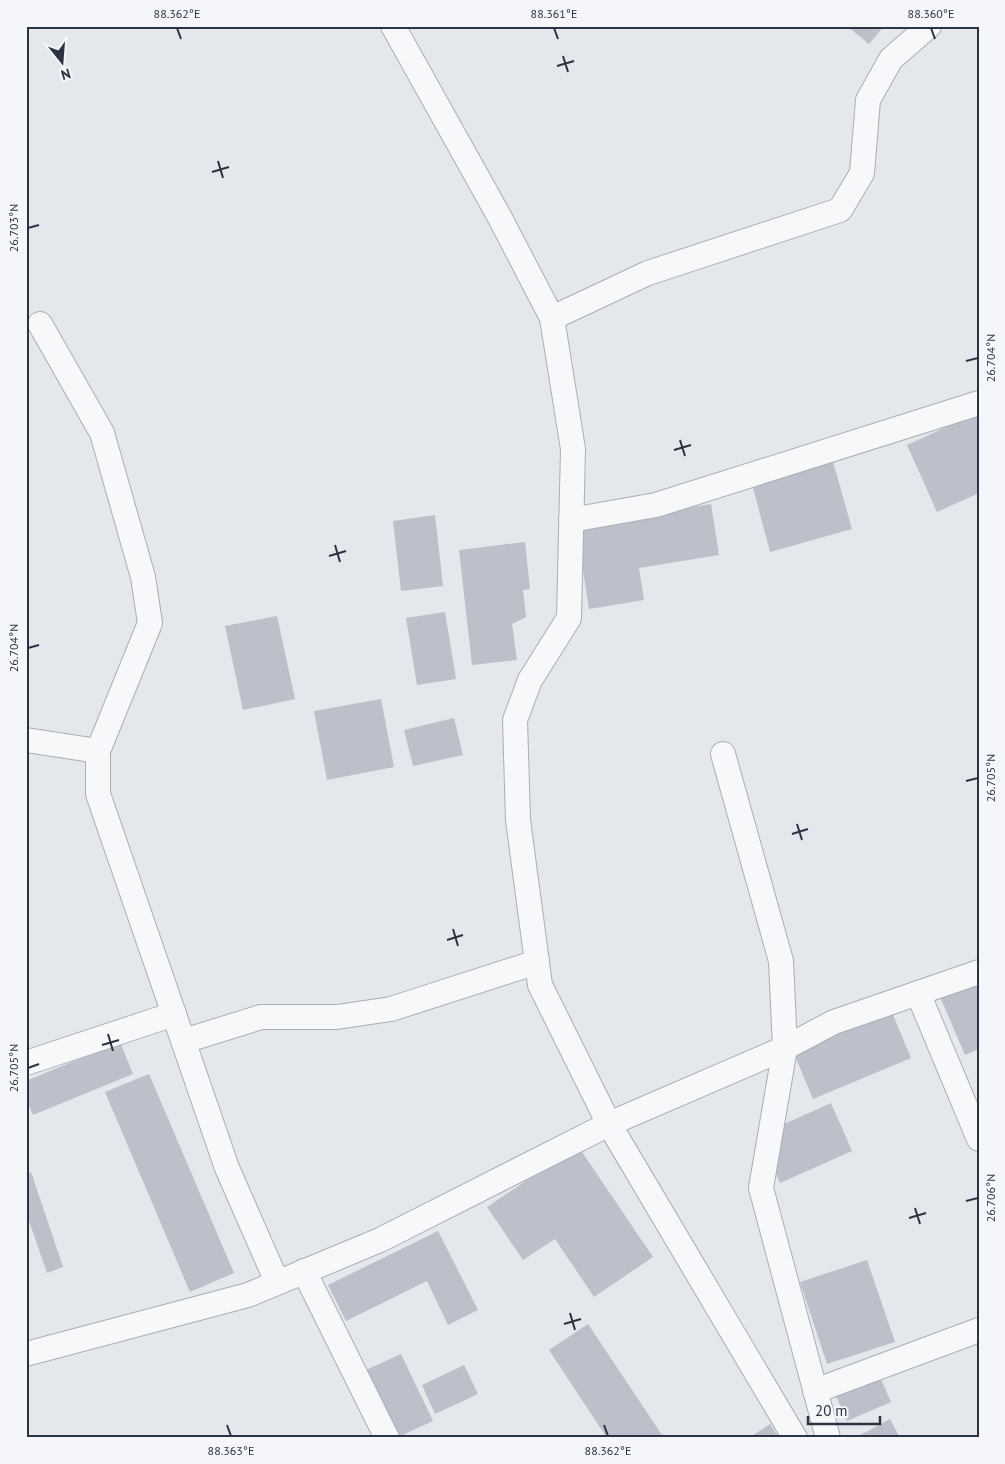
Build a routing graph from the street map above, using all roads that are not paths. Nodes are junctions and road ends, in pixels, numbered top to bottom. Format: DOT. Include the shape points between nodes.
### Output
graph roads {
  1 [pos="393,26"];
  2 [pos="929,26"];
  3 [pos="552,318"];
  4 [pos="40,324"];
  5 [pos="979,403"];
  6 [pos="571,520"];
  7 [pos="26,740"];
  8 [pos="98,751"];
  9 [pos="723,754"];
  10 [pos="536,962"];
  11 [pos="979,972"];
  12 [pos="918,993"];
  13 [pos="174,1014"];
  14 [pos="184,1041"];
  15 [pos="785,1048"];
  16 [pos="26,1063"];
  17 [pos="609,1124"];
  18 [pos="979,1139"];
  19 [pos="304,1271"];
  20 [pos="277,1282"];
  21 [pos="979,1330"];
  22 [pos="26,1354"];
  23 [pos="815,1391"];
  24 [pos="387,1438"];
  25 [pos="795,1438"];
  26 [pos="828,1438"];
  1 -- 3 [label="street"];
  2 -- 3 [label="street" via="891,59 868,100 862,173 840,210 648,273"];
  3 -- 6 [label="street" via="573,449"];
  4 -- 8 [label="street" via="102,433 143,577 150,623"];
  5 -- 6 [label="street" via="656,505"];
  6 -- 10 [label="street" via="569,618 530,680 515,720 518,820"];
  7 -- 8 [label="street"];
  8 -- 13 [label="street" via="98,794"];
  9 -- 15 [label="street" via="781,961"];
  10 -- 14 [label="street" via="390,1009 337,1017 261,1017"];
  10 -- 17 [label="street" via="540,984"];
  11 -- 12 [label="street"];
  12 -- 15 [label="street" via="834,1022"];
  12 -- 18 [label="street"];
  13 -- 14 [label="street"];
  13 -- 16 [label="street"];
  14 -- 20 [label="street" via="227,1168"];
  15 -- 17 [label="street"];
  15 -- 23 [label="street" via="761,1188"];
  17 -- 19 [label="street" via="380,1240"];
  17 -- 25 [label="street"];
  19 -- 20 [label="street"];
  19 -- 24 [label="street"];
  20 -- 22 [label="street" via="248,1295"];
  21 -- 23 [label="street"];
  23 -- 26 [label="street"];
}
